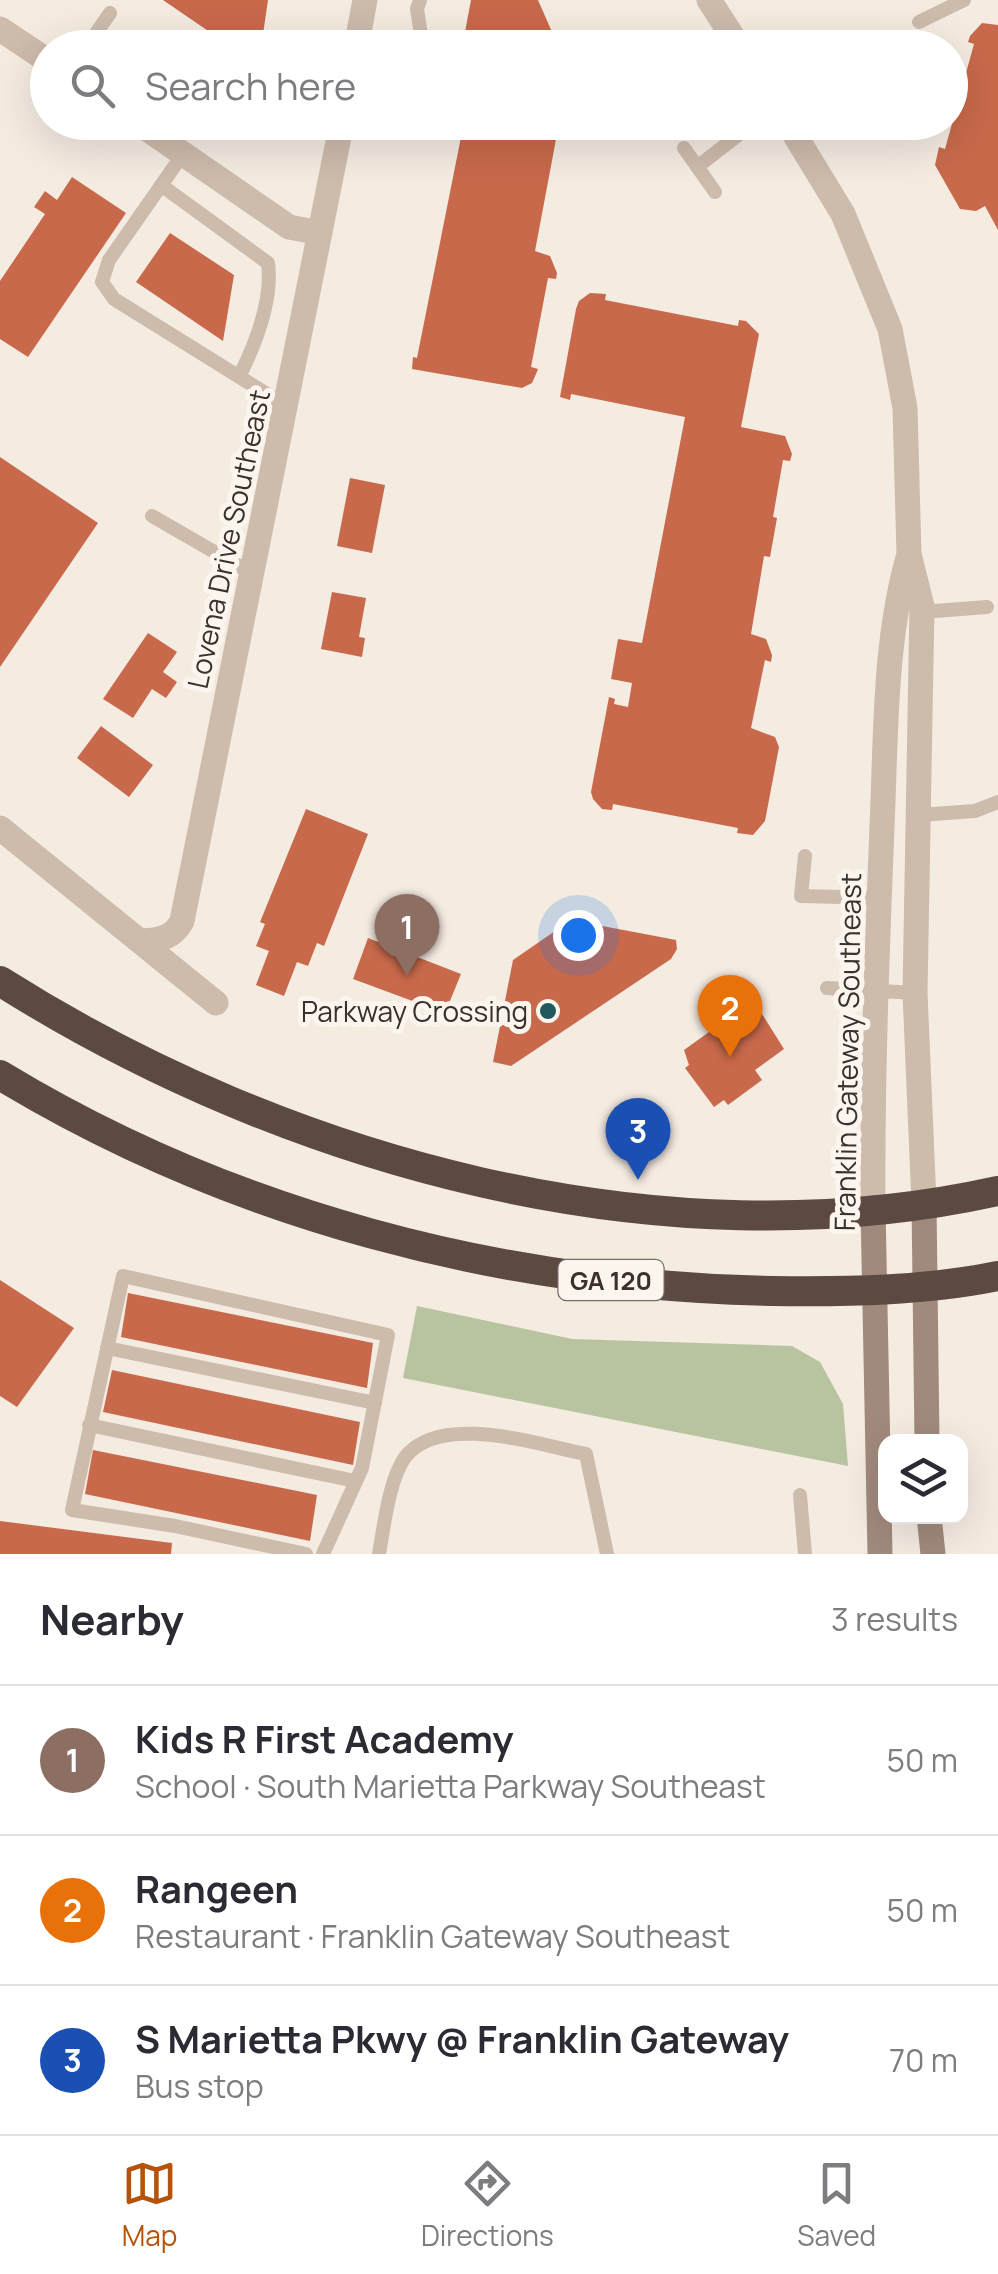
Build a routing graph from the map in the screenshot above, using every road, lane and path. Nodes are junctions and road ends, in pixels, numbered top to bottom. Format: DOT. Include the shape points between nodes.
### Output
graph roads {
  1 [pos="365,0"];
  2 [pos="420,0"];
  3 [pos="710,0"];
  4 [pos="964,0"];
  5 [pos="110,13"];
  6 [pos="919,22"];
  7 [pos="0,28"];
  8 [pos="98,30"];
  9 [pos="359,30"];
  10 [pos="420,30"];
  11 [pos="729,30"];
  12 [pos="30,49"];
  13 [pos="162,140"];
  14 [pos="338,140"];
  15 [pos="732,140"];
  16 [pos="798,140"];
  17 [pos="684,148"];
  18 [pos="182,154"];
  19 [pos="698,167"];
  20 [pos="161,185"];
  21 [pos="715,192"];
  22 [pos="320,233"];
  23 [pos="239,377"];
  24 [pos="286,406"];
  25 [pos="152,516"];
  26 [pos="910,554"];
  27 [pos="251,573"];
  28 [pos="986,607"];
  29 [pos="922,612"];
  30 [pos="998,802"];
  31 [pos="919,815"];
  32 [pos="0,828"];
  33 [pos="804,856"];
  34 [pos="880,898"];
  35 [pos="142,940"];
  36 [pos="0,981"];
  37 [pos="827,988"];
  38 [pos="876,992"];
  39 [pos="916,993"];
  40 [pos="216,1003"];
  41 [pos="0,1075"];
  42 [pos="998,1191"];
  43 [pos="924,1203"];
  44 [pos="873,1208"];
  45 [pos="998,1276"];
  46 [pos="926,1286"];
  47 [pos="874,1289"];
  48 [pos="106,1348"];
  49 [pos="375,1403"];
  50 [pos="89,1425"];
  51 [pos="927,1434"];
  52 [pos="354,1480"];
  53 [pos="800,1495"];
  54 [pos="930,1524"];
  55 [pos="306,1554"];
  56 [pos="322,1554"];
  57 [pos="379,1554"];
  58 [pos="607,1554"];
  59 [pos="805,1554"];
  60 [pos="880,1554"];
  61 [pos="933,1554"];
  1 -- 9 [label="street"];
  2 -- 10 [label="lane"];
  3 -- 11 [label="street"];
  4 -- 6 [label="lane"];
  5 -- 8 [label="lane"];
  7 -- 12 [label="street"];
  13 -- 18 [label="street"];
  14 -- 22 [label="street, Lovena Drive Southeast"];
  15 -- 19 [label="lane"];
  16 -- 26 [label="street, Franklin Gateway Southeast" via="843,214 890,329 905,408"];
  17 -- 19 [label="lane"];
  18 -- 20 [label="lane"];
  18 -- 22 [label="street" via="290,227"];
  19 -- 21 [label="lane"];
  20 -- 23 [label="lane" via="268,263 254,348"];
  20 -- 23 [label="lane" via="109,260 102,282 114,299"];
  22 -- 24 [label="street, Lovena Drive Southeast"];
  23 -- 24 [label="lane"];
  24 -- 27 [label="street, Lovena Drive Southeast"];
  25 -- 27 [label="lane"];
  26 -- 29 [label="street, Franklin Gateway Southeast"];
  26 -- 34 [label="street, Franklin Gateway Southeast" via="895,603"];
  27 -- 35 [label="street, Lovena Drive Southeast" via="182,921 174,934"];
  28 -- 29 [label="lane"];
  29 -- 31 [label="street, Franklin Gateway Southeast"];
  30 -- 31 [label="lane" via="975,811"];
  31 -- 39 [label="street, Franklin Gateway Southeast"];
  32 -- 35 [label="street"];
  33 -- 34 [label="lane" via="801,896"];
  34 -- 38 [label="street, Franklin Gateway Southeast"];
  35 -- 40 [label="street"];
  36 -- 44 [label="highway" via="202,1090 372,1154 461,1178 661,1210"];
  37 -- 38 [label="lane"];
  38 -- 39 [label="lane"];
  38 -- 44 [label="street, Franklin Gateway Southeast"];
  39 -- 43 [label="street, Franklin Gateway Southeast"];
  41 -- 47 [label="highway, GA 120" via="167,1162 352,1229 441,1252 628,1282 722,1290"];
  42 -- 43 [label="highway"];
  43 -- 44 [label="highway"];
  43 -- 46 [label="street, Franklin Gateway Southeast"];
  44 -- 47 [label="street, Franklin Gateway Southeast"];
  45 -- 46 [label="highway, GA 120"];
  46 -- 47 [label="highway, GA 120"];
  46 -- 51 [label="street, Franklin Gateway Southeast"];
  47 -- 60 [label="street, Franklin Gateway Southeast"];
  48 -- 49 [label="lane"];
  48 -- 49 [label="lane" via="123,1276 388,1336"];
  48 -- 50 [label="lane"];
  49 -- 52 [label="lane"];
  50 -- 52 [label="lane"];
  50 -- 55 [label="lane" via="72,1510"];
  52 -- 56 [label="lane"];
  53 -- 59 [label="lane"];
  54 -- 61 [label="street"];
  57 -- 58 [label="lane" via="406,1456 436,1435 474,1432 586,1454"];
}
